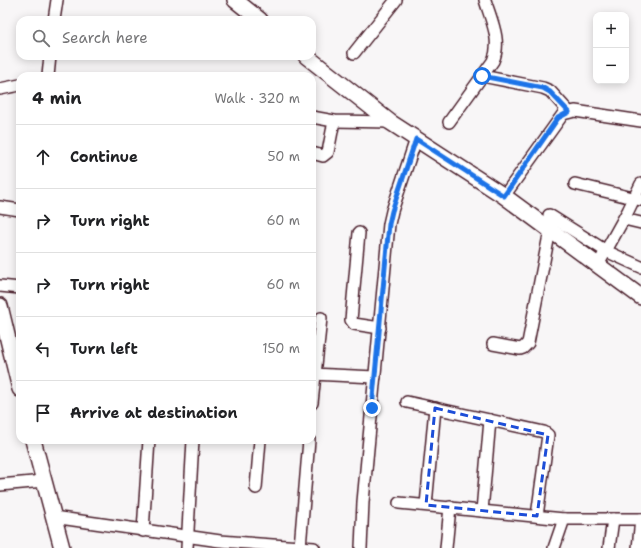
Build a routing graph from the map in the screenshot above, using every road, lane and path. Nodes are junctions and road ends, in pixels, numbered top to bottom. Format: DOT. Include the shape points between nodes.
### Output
graph roads {
  1 [pos="57,0"];
  2 [pos="235,0"];
  3 [pos="396,0"];
  4 [pos="485,0"];
  5 [pos="55,16"];
  6 [pos="255,16"];
  7 [pos="354,53"];
  8 [pos="50,60"];
  9 [pos="311,60"];
  10 [pos="48,72"];
  11 [pos="482,76"];
  12 [pos="16,86"];
  13 [pos="0,89"];
  14 [pos="569,112"];
  15 [pos="316,118"];
  16 [pos="334,121"];
  17 [pos="641,121"];
  18 [pos="390,122"];
  19 [pos="449,122"];
  20 [pos="416,139"];
  21 [pos="316,154"];
  22 [pos="575,184"];
  23 [pos="641,184"];
  24 [pos="504,196"];
  25 [pos="638,200"];
  26 [pos="0,207"];
  27 [pos="16,209"];
  28 [pos="624,219"];
  29 [pos="550,223"];
  30 [pos="641,223"];
  31 [pos="359,233"];
  32 [pos="606,251"];
  33 [pos="598,265"];
  34 [pos="641,267"];
  35 [pos="0,286"];
  36 [pos="16,288"];
  37 [pos="641,297"];
  38 [pos="0,306"];
  39 [pos="321,318"];
  40 [pos="380,328"];
  41 [pos="493,344"];
  42 [pos="316,353"];
  43 [pos="16,368"];
  44 [pos="316,374"];
  45 [pos="375,377"];
  46 [pos="407,402"];
  47 [pos="435,408"];
  48 [pos="490,420"];
  49 [pos="34,444"];
  50 [pos="148,444"];
  51 [pos="193,444"];
  52 [pos="260,444"];
  53 [pos="309,444"];
  54 [pos="44,481"];
  55 [pos="0,485"];
  56 [pos="256,488"];
  57 [pos="399,503"];
  58 [pos="426,505"];
  59 [pos="450,508"];
  60 [pos="482,511"];
  61 [pos="536,516"];
  62 [pos="53,517"];
  63 [pos="564,518"];
  64 [pos="613,519"];
  65 [pos="641,519"];
  66 [pos="143,531"];
  67 [pos="188,536"];
  68 [pos="220,544"];
  69 [pos="300,547"];
  70 [pos="62,548"];
  71 [pos="187,548"];
  72 [pos="314,548"];
  73 [pos="361,548"];
  74 [pos="446,548"];
  75 [pos="554,548"];
  76 [pos="609,548"];
  77 [pos="638,548"];
  1 -- 5 [label="street"];
  2 -- 6 [label="main road"];
  3 -- 7 [label="street"];
  4 -- 11 [label="street" via="498,42 497,52"];
  8 -- 10 [label="street"];
  9 -- 18 [label="main road"];
  11 -- 14 [label="street" via="543,88"];
  11 -- 19 [label="street"];
  12 -- 13 [label="street"];
  14 -- 17 [label="street"];
  14 -- 24 [label="street" via="558,118"];
  15 -- 16 [label="street"];
  16 -- 18 [label="street"];
  16 -- 21 [label="street" via="328,152 323,156"];
  18 -- 20 [label="main road"];
  20 -- 24 [label="main road"];
  20 -- 40 [label="street" via="392,211"];
  22 -- 25 [label="street"];
  23 -- 25 [label="street"];
  24 -- 29 [label="main road"];
  25 -- 28 [label="street"];
  26 -- 27 [label="street"];
  28 -- 30 [label="street"];
  28 -- 32 [label="street"];
  29 -- 32 [label="street"];
  29 -- 33 [label="main road"];
  29 -- 41 [label="street" via="528,342 520,349"];
  31 -- 40 [label="street" via="352,323"];
  32 -- 33 [label="street"];
  32 -- 34 [label="street"];
  33 -- 37 [label="main road"];
  35 -- 36 [label="street"];
  38 -- 43 [label="main road"];
  39 -- 42 [label="street"];
  40 -- 45 [label="street"];
  44 -- 45 [label="street"];
  45 -- 73 [label="street"];
  46 -- 47 [label="street"];
  47 -- 48 [label="street"];
  47 -- 58 [label="street"];
  48 -- 60 [label="street"];
  48 -- 61 [label="street" via="548,435"];
  49 -- 54 [label="main road"];
  50 -- 66 [label="street"];
  51 -- 67 [label="street"];
  52 -- 56 [label="street"];
  53 -- 69 [label="street"];
  54 -- 55 [label="street"];
  54 -- 62 [label="main road"];
  57 -- 58 [label="street"];
  58 -- 59 [label="street"];
  59 -- 60 [label="street"];
  59 -- 74 [label="street"];
  60 -- 61 [label="street"];
  61 -- 63 [label="street"];
  62 -- 66 [label="street"];
  62 -- 70 [label="main road"];
  63 -- 64 [label="street"];
  63 -- 75 [label="street"];
  64 -- 65 [label="street"];
  64 -- 76 [label="street"];
  65 -- 77 [label="street"];
  66 -- 67 [label="street"];
  67 -- 68 [label="street"];
  67 -- 71 [label="street"];
  68 -- 69 [label="street"];
  69 -- 72 [label="street"];
}
